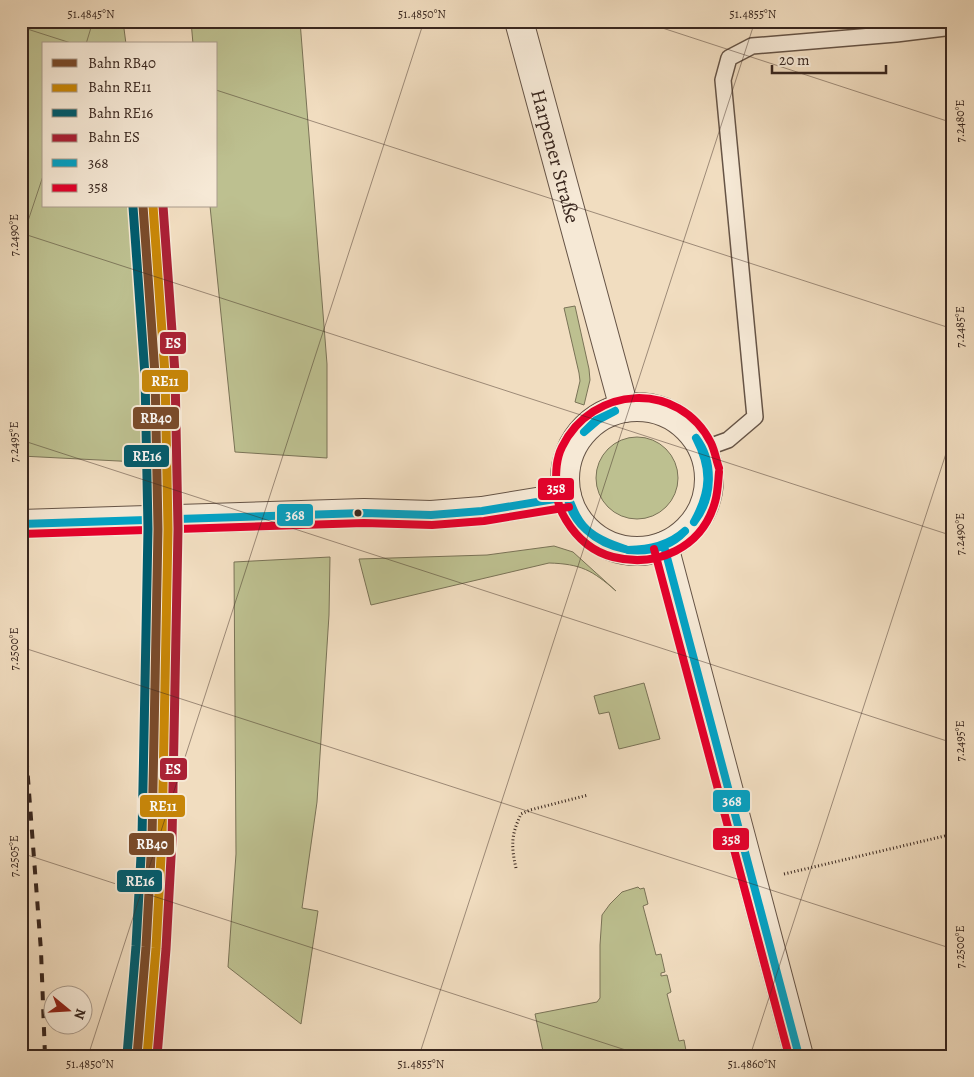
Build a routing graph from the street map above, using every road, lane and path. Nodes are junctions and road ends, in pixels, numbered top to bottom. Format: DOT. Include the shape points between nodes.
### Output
graph roads {
  1 [pos="519,21"];
  2 [pos="953,27"];
  3 [pos="624,408"];
  4 [pos="703,449"];
  5 [pos="567,497"];
  6 [pos="21,524"];
  7 [pos="664,546"];
  8 [pos="588,795"];
  9 [pos="953,834"];
  10 [pos="516,868"];
  11 [pos="752,882"];
  12 [pos="799,1056"];
  1 -- 3 [label="street, Harpener Straße"];
  2 -- 4 [label="lane" via="752,46 729,58 723,80 754,417 728,440"];
  3 -- 4 [label="street" via="650,408 671,415 690,429"];
  3 -- 5 [label="street" via="603,415 584,431 571,451 565,473"];
  4 -- 7 [label="street" via="709,471 707,494 699,516 685,533"];
  5 -- 6 [label="street" via="482,511 431,515 364,513"];
  5 -- 7 [label="street" via="574,514 587,531 605,544 624,550 645,551"];
  7 -- 11 [label="street"];
  8 -- 10 [label="path" via="521,814 512,836"];
  9 -- 11 [label="path"];
  11 -- 12 [label="street"];
}
